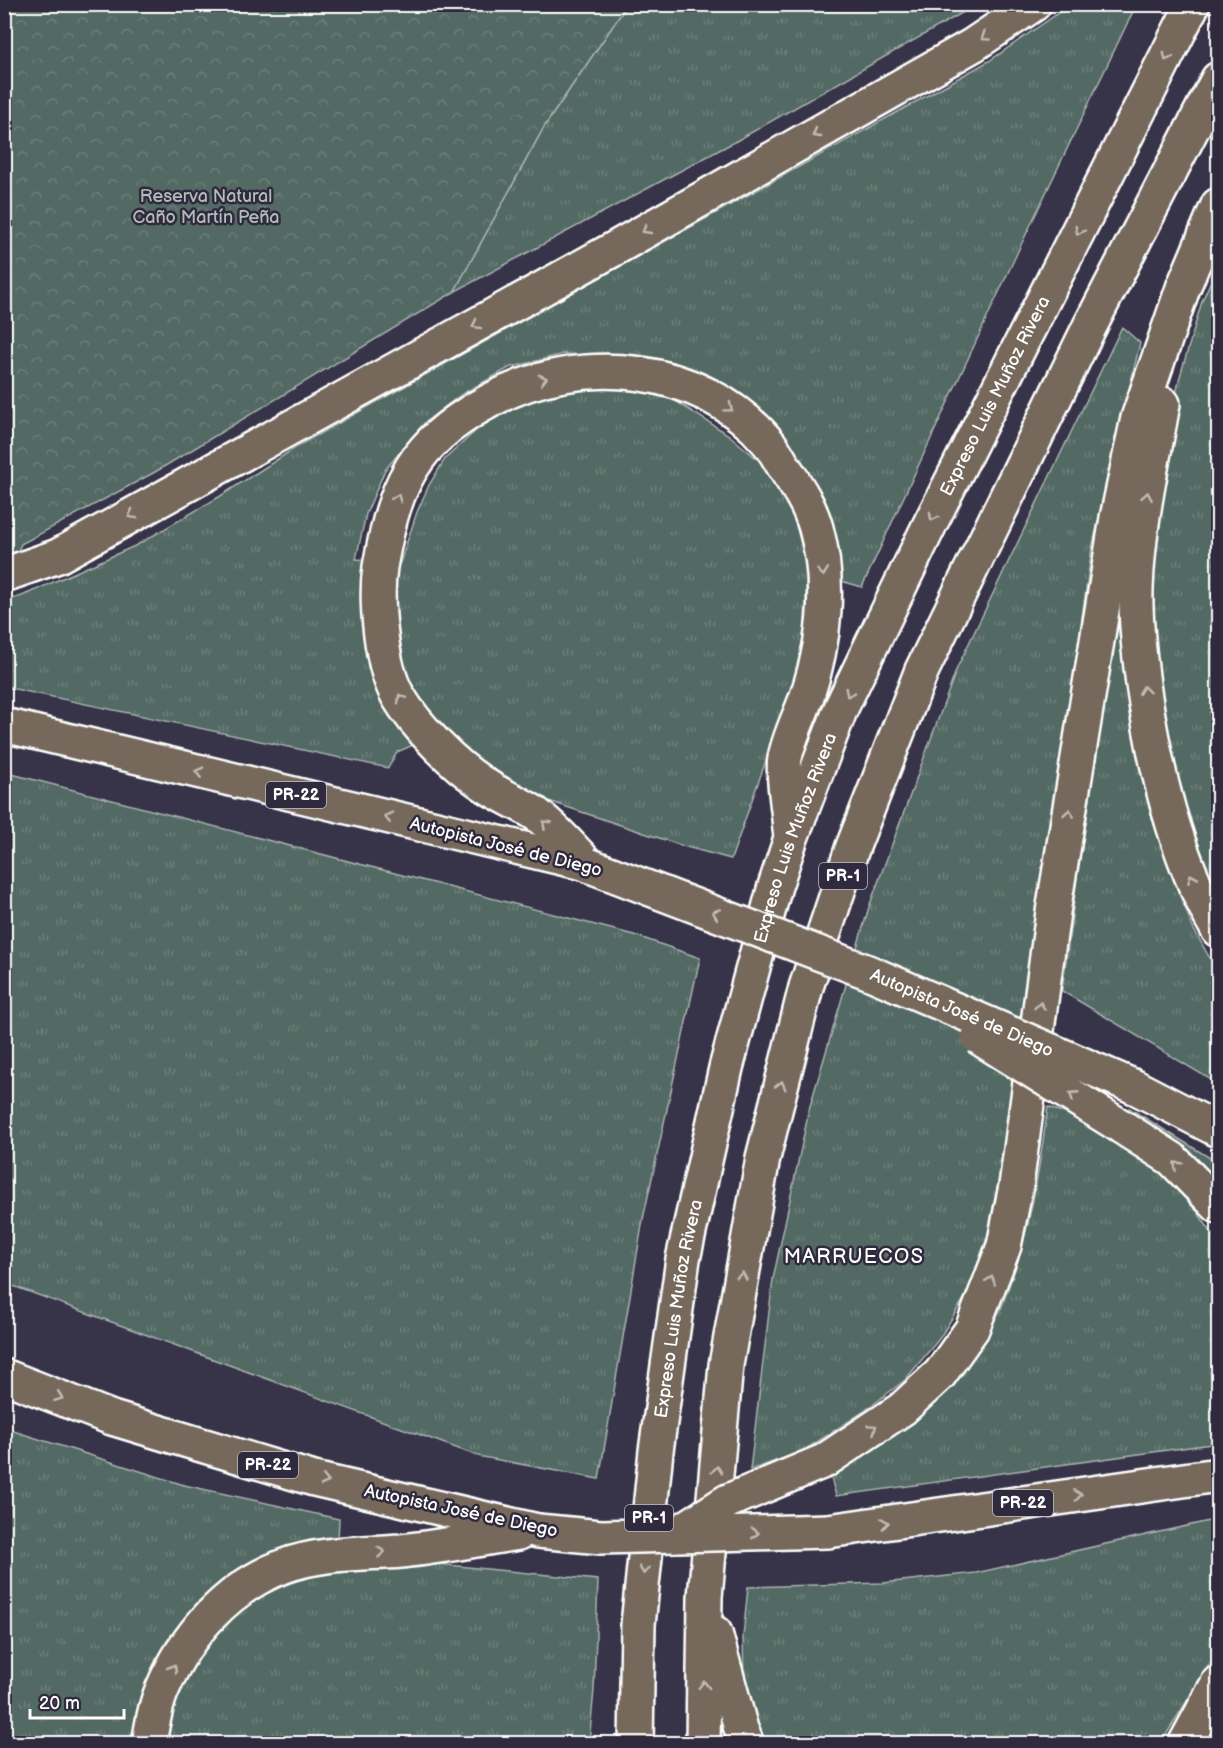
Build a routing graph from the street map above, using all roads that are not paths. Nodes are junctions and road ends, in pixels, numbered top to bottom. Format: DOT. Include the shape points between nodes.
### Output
graph roads {
  1 [pos="1034,4"];
  2 [pos="1193,4"];
  3 [pos="1218,79"];
  4 [pos="1218,205"];
  5 [pos="1183,288"];
  6 [pos="4,575"];
  7 [pos="4,725"];
  8 [pos="791,838"];
  9 [pos="588,865"];
  10 [pos="1218,930"];
  11 [pos="868,972"];
  12 [pos="1218,1130"];
  13 [pos="1218,1206"];
  14 [pos="4,1376"];
  15 [pos="1218,1475"];
  16 [pos="538,1530"];
  17 [pos="675,1535"];
  18 [pos="705,1597"];
  19 [pos="1218,1683"];
  20 [pos="636,1728"];
  21 [pos="149,1743"];
  22 [pos="615,1743"];
  23 [pos="703,1743"];
  24 [pos="747,1743"];
  25 [pos="1185,1743"];
  1 -- 6 [label="highway, one-way" via="973,45 612,250 58,556"];
  2 -- 8 [label="highway, Expreso Luis Muñoz Rivera / PR-1, one-way" via="841,708"];
  18 -- 3 [label="highway, PR-1, one-way" via="726,1365 763,1158 806,987 852,849 922,670 1089,328"];
  4 -- 5 [label="highway"];
  10 -- 5 [label="highway, one-way" via="1188,869 1169,811 1149,727 1136,590 1143,517"];
  17 -- 5 [label="highway, one-way, bridge" via="728,1501 824,1461 902,1409 939,1374 972,1329 1004,1246 1016,1186 1053,912 1117,518 1138,418"];
  9 -- 7 [label="highway, Autopista José de Diego / PR-22, one-way"];
  9 -- 8 [label="highway, one-way" via="537,814 483,784 413,718 396,693 381,637 378,579 390,516 402,484 420,455 470,411 500,395 530,382 578,371 652,375 719,400 768,442 802,494 816,526 825,583 822,634 809,691 784,759"];
  8 -- 20 [label="highway, Expreso Luis Muñoz Rivera / PR-1, one-way" via="726,1068 683,1259 656,1451 638,1625"];
  11 -- 9 [label="highway, Autopista José de Diego / PR-22, one-way, bridge"];
  11 -- 12 [label="highway, Autopista José de Diego / PR-22, bridge" via="1135,1087"];
  13 -- 11 [label="highway, one-way, bridge" via="1172,1159"];
  14 -- 16 [label="highway, Autopista José de Diego / PR-22, one-way" via="112,1418 314,1479"];
  17 -- 15 [label="highway, Autopista José de Diego / PR-22, one-way, bridge" via="828,1531"];
  16 -- 17 [label="highway, Autopista José de Diego / PR-22, bridge" via="601,1537"];
  21 -- 16 [label="highway, one-way" via="161,1691 193,1635 217,1608 260,1576 323,1556 403,1551"];
  23 -- 18 [label="highway, PR-1, one-way"];
  18 -- 24 [label="highway"];
  19 -- 25 [label="highway"];
  20 -- 22 [label="highway" via="618,1733"];
}
